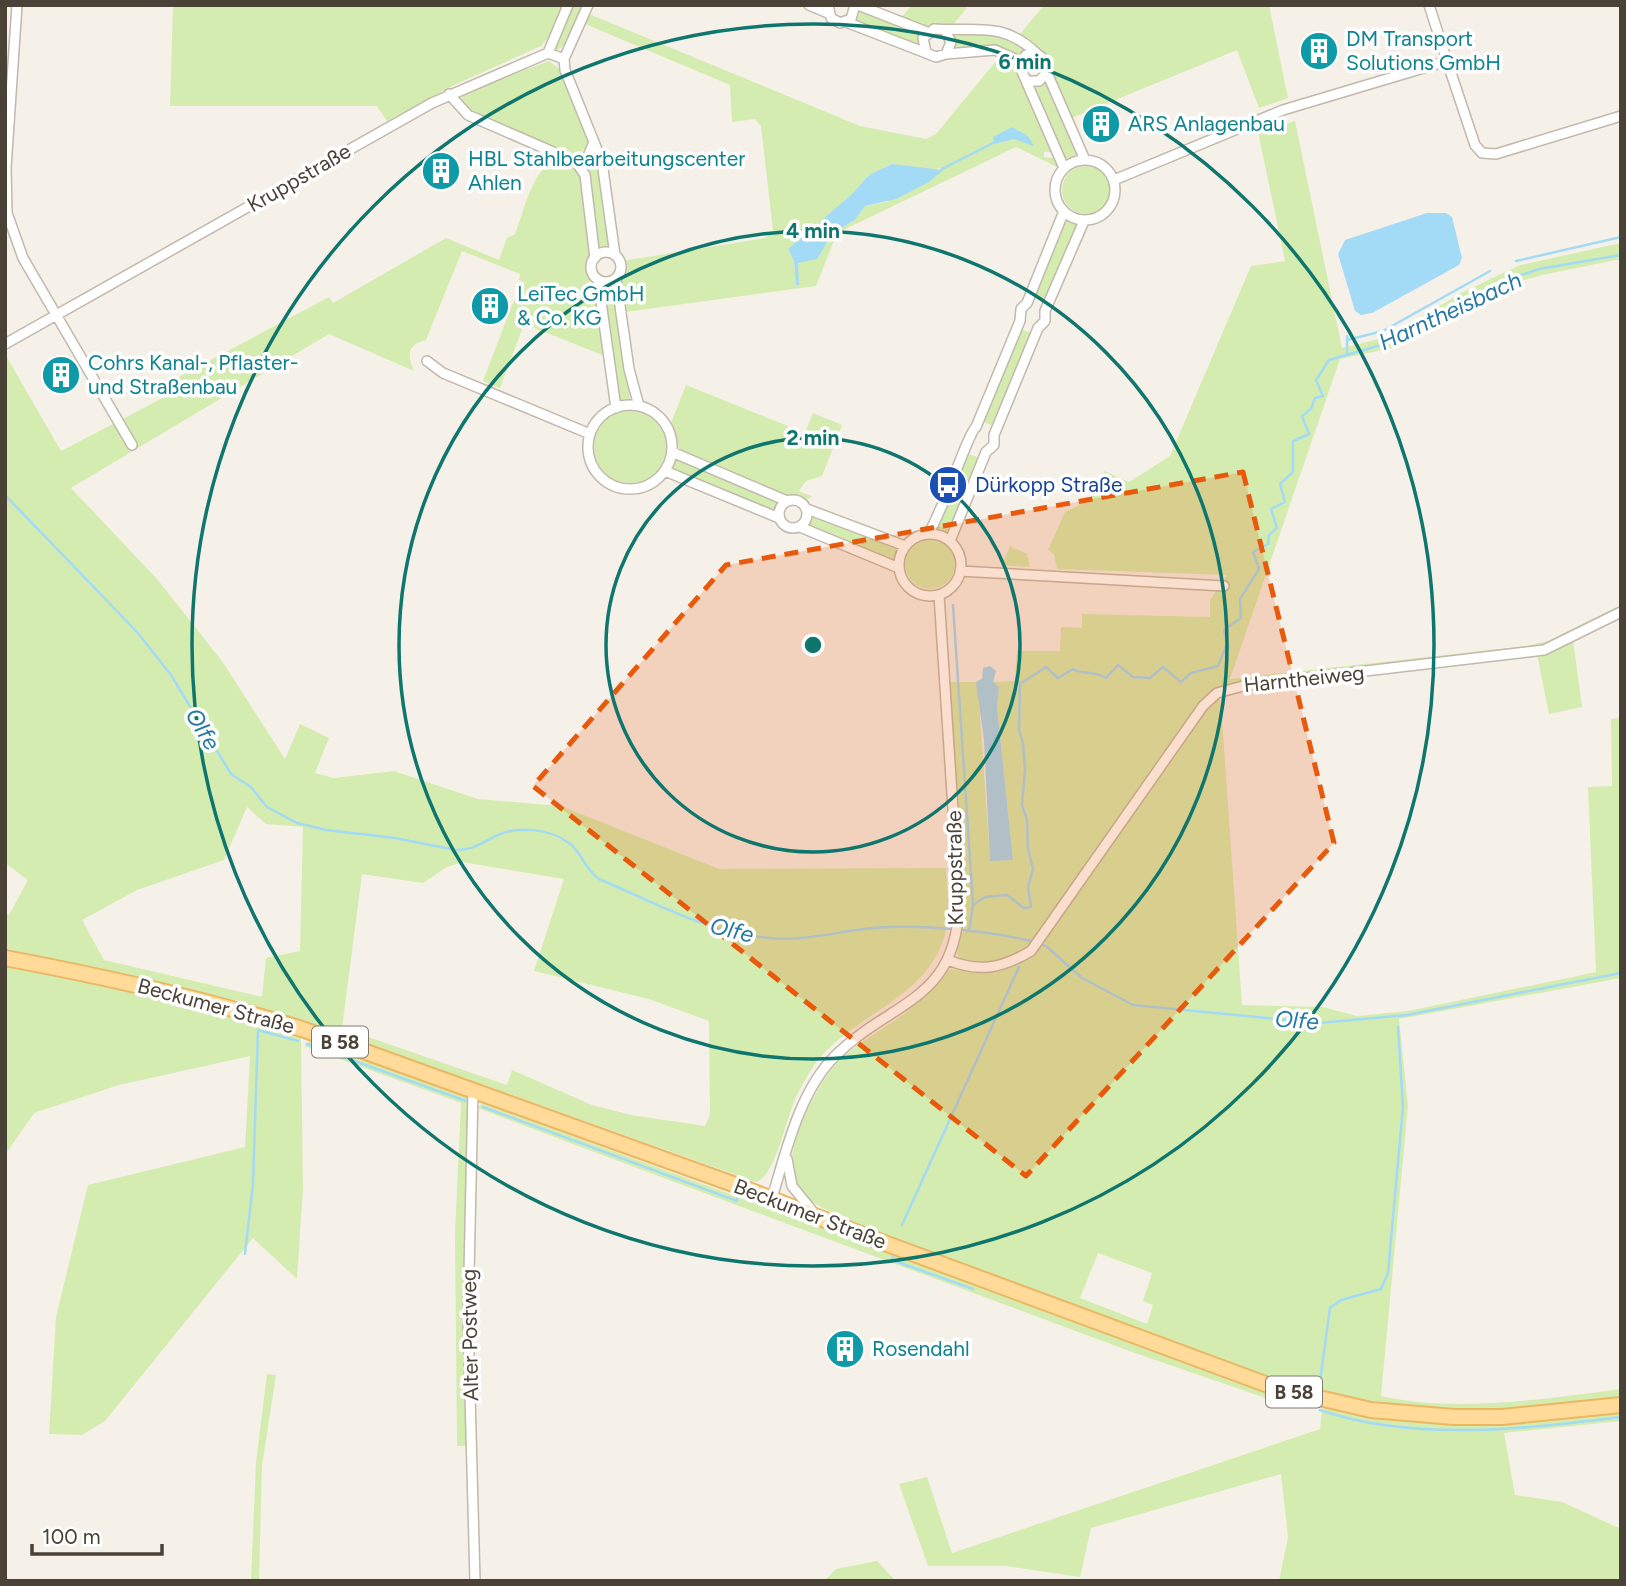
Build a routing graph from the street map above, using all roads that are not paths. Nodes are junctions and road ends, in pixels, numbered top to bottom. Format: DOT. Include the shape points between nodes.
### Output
graph roads {
  1 [pos="17,5"];
  2 [pos="568,5"];
  3 [pos="588,5"];
  4 [pos="809,5"];
  5 [pos="857,5"];
  6 [pos="1429,5"];
  7 [pos="828,9"];
  8 [pos="846,22"];
  9 [pos="927,32"];
  10 [pos="946,32"];
  11 [pos="548,53"];
  12 [pos="926,53"];
  13 [pos="946,54"];
  14 [pos="1036,54"];
  15 [pos="564,59"];
  16 [pos="1447,61"];
  17 [pos="1020,65"];
  18 [pos="1047,73"];
  19 [pos="1029,81"];
  20 [pos="449,94"];
  21 [pos="1621,116"];
  22 [pos="594,142"];
  23 [pos="1085,160"];
  24 [pos="576,162"];
  25 [pos="1064,168"];
  26 [pos="1114,180"];
  27 [pos="1063,211"];
  28 [pos="1084,221"];
  29 [pos="615,255"];
  30 [pos="595,258"];
  31 [pos="616,278"];
  32 [pos="598,280"];
  33 [pos="1027,303"];
  34 [pos="1045,311"];
  35 [pos="56,316"];
  36 [pos="1020,321"];
  37 [pos="1038,328"];
  38 [pos="5,344"];
  39 [pos="427,361"];
  40 [pos="639,406"];
  41 [pos="616,408"];
  42 [pos="975,427"];
  43 [pos="590,434"];
  44 [pos="994,435"];
  45 [pos="132,445"];
  46 [pos="969,445"];
  47 [pos="672,452"];
  48 [pos="986,452"];
  49 [pos="664,471"];
  50 [pos="788,501"];
  51 [pos="807,509"];
  52 [pos="779,518"];
  53 [pos="800,527"];
  54 [pos="928,534"];
  55 [pos="950,541"];
  56 [pos="905,546"];
  57 [pos="899,568"];
  58 [pos="960,571"];
  59 [pos="1224,586"];
  60 [pos="935,595"];
  61 [pos="1621,612"];
  62 [pos="5,958"];
  63 [pos="948,960"];
  64 [pos="473,1090"];
  65 [pos="786,1153"];
  66 [pos="772,1198"];
  67 [pos="821,1218"];
  68 [pos="1621,1405"];
  69 [pos="475,1581"];
  1 -- 35 [label="street" via="6,157 7,213 23,258"];
  2 -- 11 [label="street"];
  3 -- 15 [label="street"];
  4 -- 7 [label="street"];
  5 -- 8 [label="street" via="855,15"];
  5 -- 9 [label="street"];
  6 -- 16 [label="street"];
  7 -- 8 [label="street" via="835,21"];
  8 -- 12 [label="street"];
  9 -- 10 [label="street"];
  9 -- 12 [label="street" via="922,41"];
  10 -- 13 [label="street" via="951,43"];
  10 -- 14 [label="street" via="1007,32 1027,42"];
  11 -- 15 [label="street"];
  11 -- 20 [label="street, Kruppstraße"];
  12 -- 13 [label="street"];
  13 -- 17 [label="street" via="998,51 1012,55"];
  14 -- 17 [label="street" via="1026,55"];
  14 -- 18 [label="street" via="1047,63"];
  15 -- 22 [label="street"];
  16 -- 21 [label="street" via="1475,145 1482,153 1496,154"];
  16 -- 26 [label="street" via="1283,110"];
  17 -- 19 [label="street" via="1021,75"];
  18 -- 19 [label="street" via="1039,81"];
  18 -- 23 [label="street"];
  19 -- 25 [label="street"];
  20 -- 24 [label="street" via="468,115"];
  20 -- 35 [label="street, Kruppstraße"];
  22 -- 24 [label="street" via="588,156"];
  22 -- 29 [label="street"];
  23 -- 25 [label="street"];
  23 -- 26 [label="street" via="1103,165"];
  24 -- 30 [label="street" via="585,176"];
  25 -- 27 [label="street" via="1055,194"];
  26 -- 28 [label="street" via="1113,203 1106,213"];
  27 -- 28 [label="street"];
  27 -- 33 [label="street"];
  28 -- 34 [label="street"];
  29 -- 30 [label="street" via="604,253"];
  29 -- 31 [label="street" via="620,264"];
  30 -- 32 [label="street" via="591,269"];
  31 -- 32 [label="street"];
  31 -- 40 [label="street"];
  32 -- 41 [label="street"];
  33 -- 34 [label="street" via="1038,303"];
  33 -- 36 [label="street"];
  34 -- 37 [label="street" via="1045,321"];
  35 -- 38 [label="street, Kruppstraße"];
  35 -- 45 [label="street"];
  36 -- 37 [label="street" via="1027,328"];
  36 -- 42 [label="street"];
  37 -- 44 [label="street"];
  39 -- 43 [label="street" via="443,373"];
  40 -- 41 [label="street"];
  40 -- 47 [label="street" via="665,424"];
  41 -- 43 [label="street" via="603,415"];
  42 -- 44 [label="street" via="986,427"];
  42 -- 46 [label="street" via="968,436"];
  43 -- 49 [label="street" via="592,465 608,483 639,488"];
  44 -- 48 [label="street"];
  46 -- 48 [label="street" via="976,452"];
  46 -- 54 [label="street"];
  47 -- 49 [label="street"];
  47 -- 50 [label="street"];
  48 -- 55 [label="street"];
  49 -- 52 [label="street"];
  50 -- 51 [label="street" via="801,502"];
  50 -- 52 [label="street" via="780,508"];
  51 -- 53 [label="street" via="807,520"];
  51 -- 56 [label="street"];
  52 -- 53 [label="street" via="785,526"];
  53 -- 57 [label="street"];
  54 -- 55 [label="street"];
  54 -- 56 [label="street"];
  55 -- 58 [label="street" via="959,555"];
  56 -- 57 [label="street"];
  57 -- 60 [label="street" via="908,588 917,594"];
  58 -- 59 [label="street"];
  58 -- 60 [label="street" via="949,590"];
  60 -- 63 [label="street, Kruppstraße" via="959,922"];
  61 -- 63 [label="street, Harntheiweg" via="1544,650 1247,685 1217,693 1203,706 1031,951 999,967 978,969"];
  62 -- 64 [label="main road, Beckumer Straße / B 58" via="238,1009"];
  63 -- 65 [label="street, Kruppstraße" via="911,1003 835,1056 816,1081"];
  64 -- 66 [label="main road, Beckumer Straße / B 58"];
  64 -- 69 [label="street, Alter Postweg" via="468,1320"];
  65 -- 66 [label="street, Kruppstraße"];
  65 -- 67 [label="street" via="792,1186"];
  66 -- 67 [label="main road, Beckumer Straße / B 58"];
  67 -- 68 [label="main road, Beckumer Straße / B 58" via="1192,1358 1276,1388 1337,1403 1454,1418"];
}
